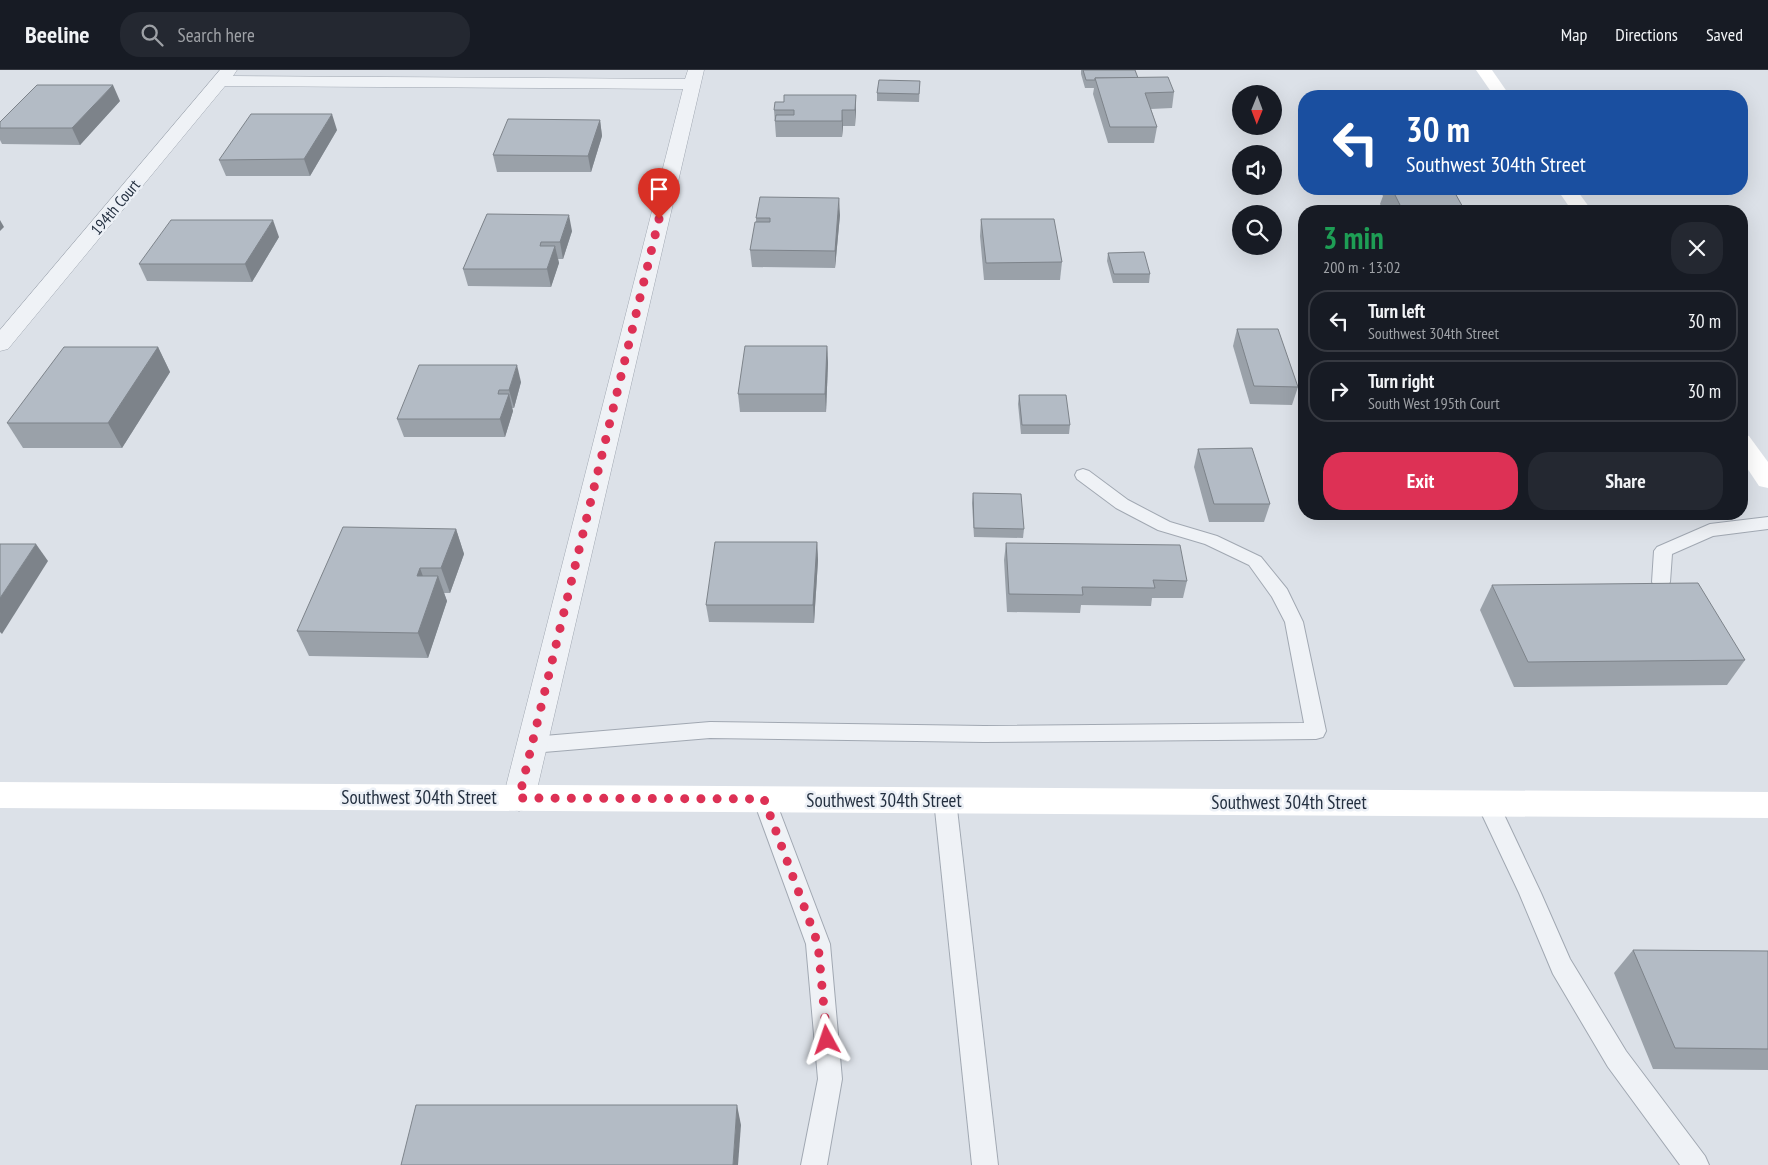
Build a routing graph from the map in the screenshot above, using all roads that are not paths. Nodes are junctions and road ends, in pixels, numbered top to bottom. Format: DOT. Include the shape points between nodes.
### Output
graph roads {
  1 [pos="1484,70"];
  2 [pos="225,76"];
  3 [pos="694,77"];
  4 [pos="1498,90"];
  5 [pos="0,344"];
  6 [pos="1748,452"];
  7 [pos="1083,475"];
  8 [pos="1768,480"];
  9 [pos="1768,523"];
  10 [pos="1661,582"];
  11 [pos="532,745"];
  12 [pos="0,795"];
  13 [pos="519,798"];
  14 [pos="764,799"];
  15 [pos="946,800"];
  16 [pos="1488,804"];
  17 [pos="1768,805"];
  18 [pos="814,1165"];
  19 [pos="985,1165"];
  20 [pos="1696,1165"];
  1 -- 4 [label="street"];
  2 -- 3 [label="street"];
  2 -- 5 [label="street, 194th Court"];
  3 -- 11 [label="street"];
  6 -- 8 [label="street"];
  7 -- 11 [label="lane" via="1122,504 1164,526 1211,540 1254,562 1280,594 1294,622 1316,731 984,734 710,730"];
  9 -- 10 [label="lane" via="1710,530 1663,551"];
  11 -- 13 [label="street"];
  12 -- 13 [label="street, Southwest 304th Street"];
  13 -- 14 [label="street, Southwest 304th Street"];
  14 -- 15 [label="street, Southwest 304th Street"];
  14 -- 18 [label="lane" via="818,944 830,1079"];
  15 -- 16 [label="street, Southwest 304th Street"];
  15 -- 19 [label="lane"];
  16 -- 17 [label="street, Southwest 304th Street"];
  16 -- 20 [label="lane" via="1561,966 1617,1059"];
}
